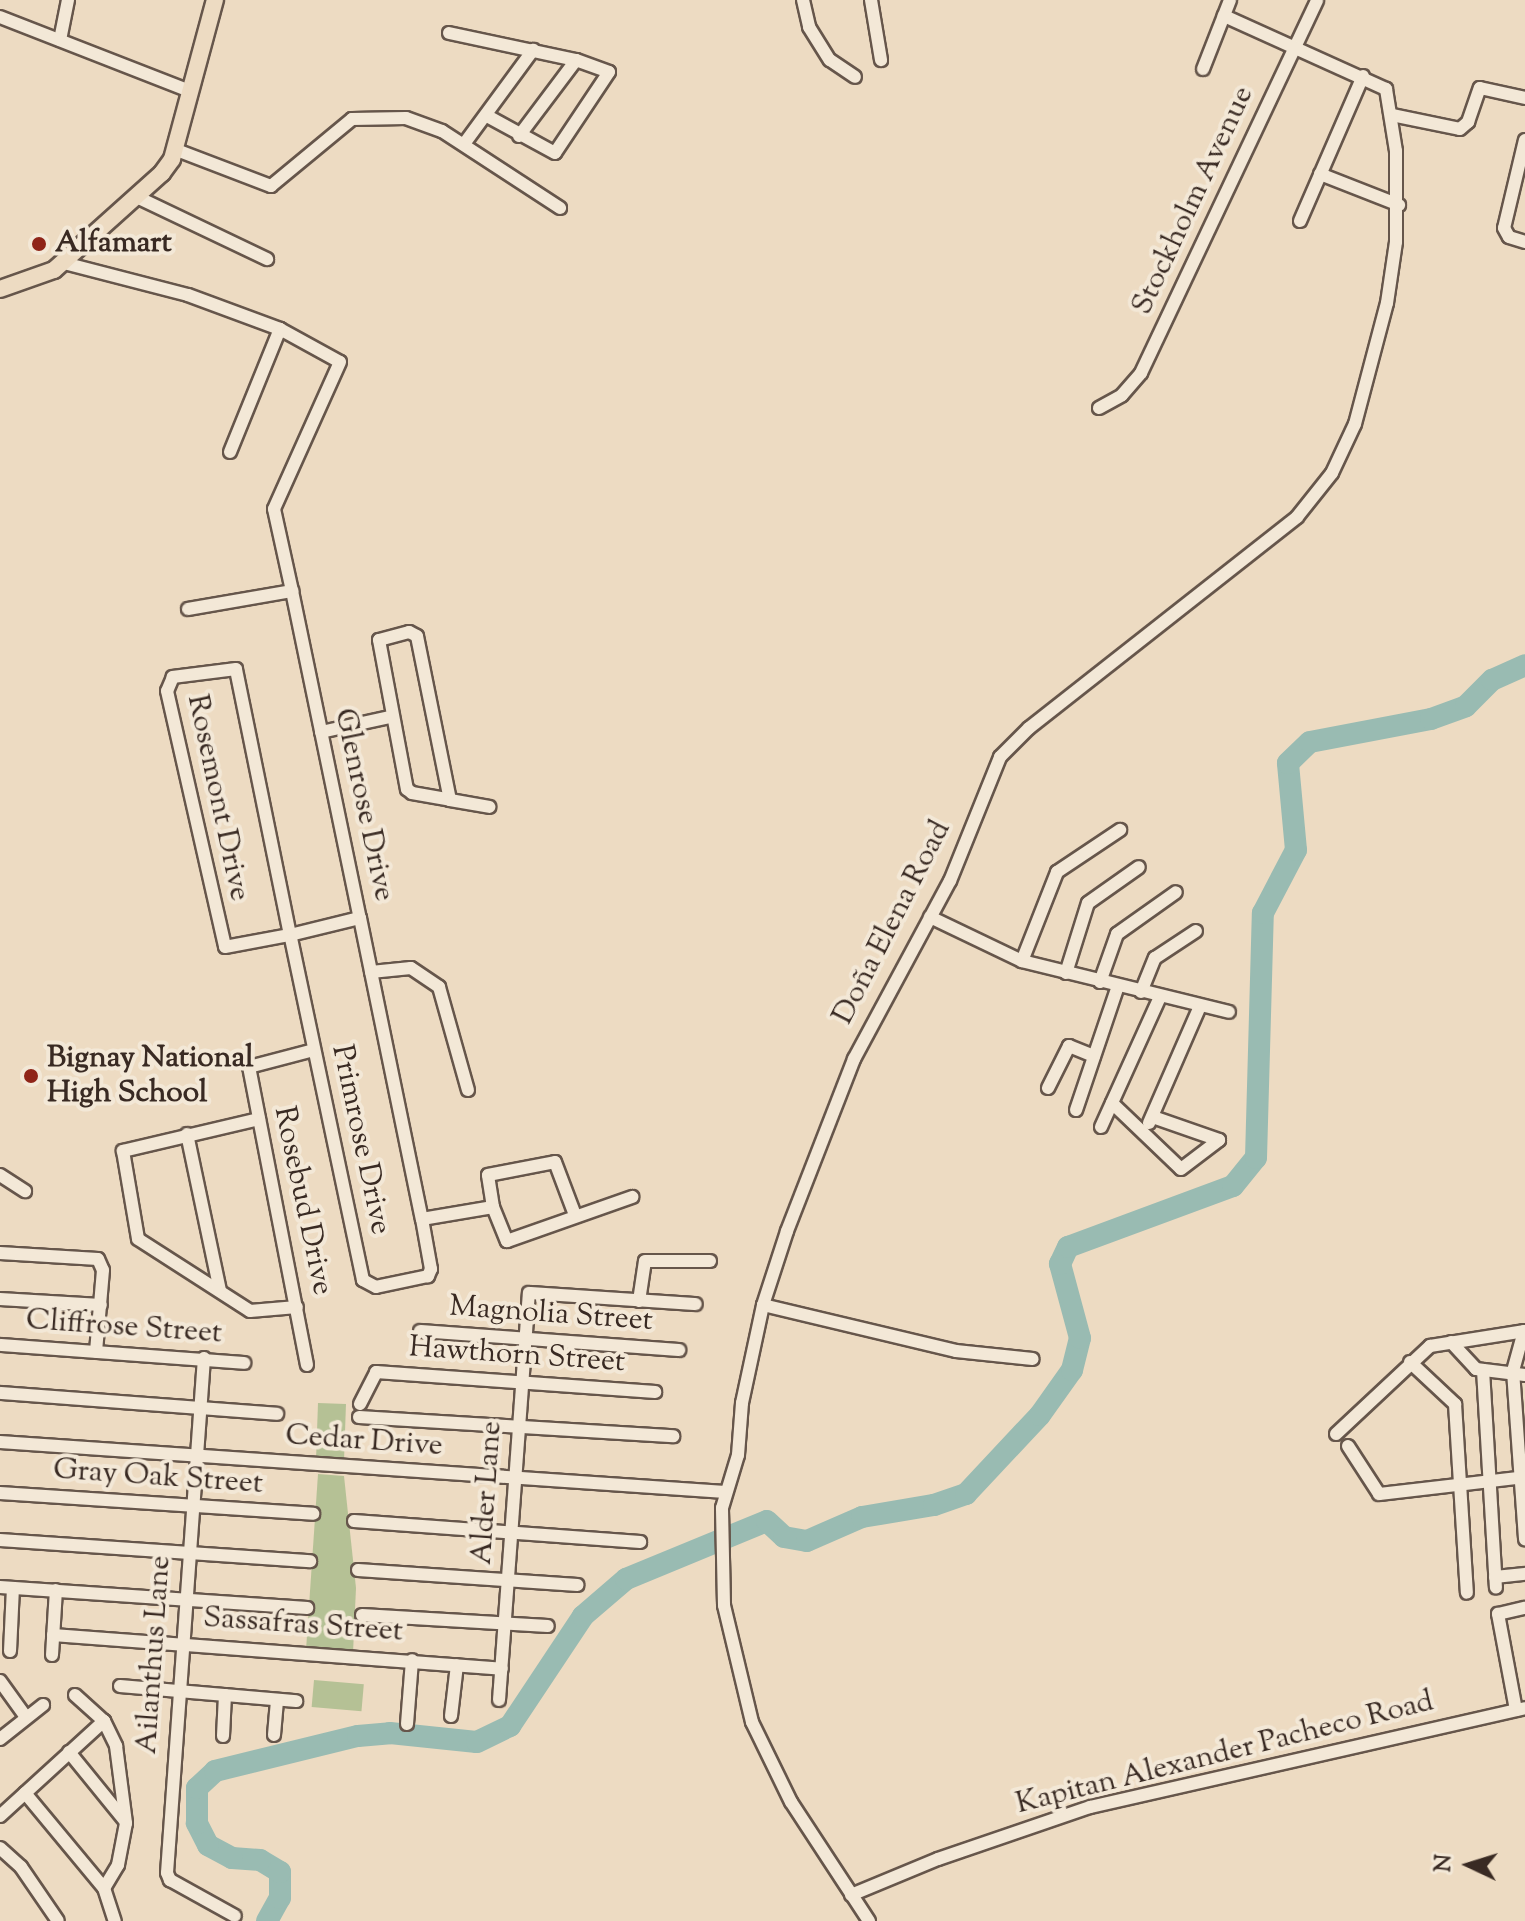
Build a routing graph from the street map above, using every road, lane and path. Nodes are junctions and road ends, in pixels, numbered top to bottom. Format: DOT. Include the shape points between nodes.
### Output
graph roads {
  1 [pos="68,0"];
  2 [pos="215,0"];
  3 [pos="803,0"];
  4 [pos="871,0"];
  5 [pos="1230,0"];
  6 [pos="1317,0"];
  7 [pos="1224,16"];
  8 [pos="0,17"];
  9 [pos="449,33"];
  10 [pos="60,40"];
  11 [pos="1294,47"];
  12 [pos="533,50"];
  13 [pos="576,60"];
  14 [pos="881,60"];
  15 [pos="1203,69"];
  16 [pos="1363,76"];
  17 [pos="855,77"];
  18 [pos="190,91"];
  19 [pos="1525,98"];
  20 [pos="1392,115"];
  21 [pos="487,116"];
  22 [pos="519,136"];
  23 [pos="1525,140"];
  24 [pos="464,144"];
  25 [pos="174,149"];
  26 [pos="1320,174"];
  27 [pos="139,198"];
  28 [pos="1399,205"];
  29 [pos="560,208"];
  30 [pos="1300,221"];
  31 [pos="1525,242"];
  32 [pos="267,259"];
  33 [pos="64,263"];
  34 [pos="0,289"];
  35 [pos="280,329"];
  36 [pos="1099,408"];
  37 [pos="230,452"];
  38 [pos="292,591"];
  39 [pos="188,609"];
  40 [pos="236,669"];
  41 [pos="390,717"];
  42 [pos="321,732"];
  43 [pos="450,800"];
  44 [pos="489,807"];
  45 [pos="1120,830"];
  46 [pos="1139,867"];
  47 [pos="1176,892"];
  48 [pos="930,917"];
  49 [pos="360,918"];
  50 [pos="1196,931"];
  51 [pos="290,935"];
  52 [pos="1022,961"];
  53 [pos="371,972"];
  54 [pos="1066,973"];
  55 [pos="1100,982"];
  56 [pos="1118,986"];
  57 [pos="1141,992"];
  58 [pos="1160,997"];
  59 [pos="1200,1006"];
  60 [pos="1229,1012"];
  61 [pos="314,1050"];
  62 [pos="1094,1056"];
  63 [pos="1048,1088"];
  64 [pos="468,1090"];
  65 [pos="1112,1103"];
  66 [pos="1076,1110"];
  67 [pos="1153,1117"];
  68 [pos="259,1119"];
  69 [pos="1101,1127"];
  70 [pos="1144,1133"];
  71 [pos="187,1134"];
  72 [pos="0,1175"];
  73 [pos="25,1191"];
  74 [pos="632,1197"];
  75 [pos="493,1207"];
  76 [pos="575,1215"];
  77 [pos="422,1219"];
  78 [pos="0,1253"];
  79 [pos="710,1261"];
  80 [pos="431,1269"];
  81 [pos="220,1290"];
  82 [pos="0,1299"];
  83 [pos="639,1301"];
  84 [pos="696,1304"];
  85 [pos="101,1305"];
  86 [pos="763,1305"];
  87 [pos="297,1307"];
  88 [pos="420,1331"];
  89 [pos="1525,1331"];
  90 [pos="525,1339"];
  91 [pos="1451,1342"];
  92 [pos="0,1345"];
  93 [pos="679,1350"];
  94 [pos="96,1352"];
  95 [pos="204,1358"];
  96 [pos="1033,1359"];
  97 [pos="1410,1362"];
  98 [pos="244,1363"];
  99 [pos="307,1365"];
  100 [pos="1483,1370"];
  101 [pos="1519,1373"];
  102 [pos="522,1384"];
  103 [pos="655,1392"];
  104 [pos="0,1393"];
  105 [pos="200,1406"];
  106 [pos="277,1414"];
  107 [pos="519,1427"];
  108 [pos="1336,1434"];
  109 [pos="673,1436"];
  110 [pos="0,1442"];
  111 [pos="1348,1446"];
  112 [pos="194,1456"];
  113 [pos="515,1478"];
  114 [pos="1522,1478"];
  115 [pos="1488,1482"];
  116 [pos="1462,1486"];
  117 [pos="725,1492"];
  118 [pos="0,1493"];
  119 [pos="1523,1498"];
  120 [pos="191,1506"];
  121 [pos="313,1514"];
  122 [pos="354,1521"];
  123 [pos="511,1532"];
  124 [pos="0,1540"];
  125 [pos="1525,1540"];
  126 [pos="640,1542"];
  127 [pos="188,1552"];
  128 [pos="310,1561"];
  129 [pos="358,1570"];
  130 [pos="1525,1574"];
  131 [pos="508,1580"];
  132 [pos="577,1585"];
  133 [pos="6,1587"];
  134 [pos="56,1590"];
  135 [pos="1467,1593"];
  136 [pos="185,1597"];
  137 [pos="307,1608"];
  138 [pos="1525,1608"];
  139 [pos="362,1615"];
  140 [pos="505,1624"];
  141 [pos="548,1626"];
  142 [pos="53,1635"];
  143 [pos="182,1643"];
  144 [pos="10,1651"];
  145 [pos="52,1655"];
  146 [pos="412,1660"];
  147 [pos="457,1665"];
  148 [pos="502,1669"];
  149 [pos="0,1681"];
  150 [pos="120,1686"];
  151 [pos="178,1690"];
  152 [pos="75,1695"];
  153 [pos="225,1695"];
  154 [pos="277,1700"];
  155 [pos="499,1700"];
  156 [pos="296,1701"];
  157 [pos="43,1705"];
  158 [pos="1520,1709"];
  159 [pos="451,1716"];
  160 [pos="26,1717"];
  161 [pos="104,1721"];
  162 [pos="407,1724"];
  163 [pos="274,1735"];
  164 [pos="223,1736"];
  165 [pos="0,1739"];
  166 [pos="69,1752"];
  167 [pos="25,1793"];
  168 [pos="0,1816"];
  169 [pos="126,1823"];
  170 [pos="0,1848"];
  171 [pos="104,1888"];
  172 [pos="851,1895"];
  173 [pos="235,1916"];
  174 [pos="58,1921"];
  175 [pos="115,1921"];
  176 [pos="869,1921"];
  1 -- 10 [label="street"];
  2 -- 18 [label="main road"];
  3 -- 17 [label="street" via="809,27 830,60"];
  4 -- 14 [label="street"];
  5 -- 7 [label="street"];
  6 -- 11 [label="street, Stockholm Avenue"];
  7 -- 11 [label="street"];
  7 -- 15 [label="street"];
  8 -- 10 [label="street"];
  9 -- 12 [label="street"];
  10 -- 18 [label="street"];
  11 -- 16 [label="street"];
  11 -- 36 [label="street, Stockholm Avenue" via="1141,373 1122,395"];
  12 -- 13 [label="street"];
  12 -- 21 [label="street"];
  13 -- 22 [label="street"];
  13 -- 22 [label="street" via="607,70 609,76 555,153"];
  16 -- 20 [label="street, Doña Elena Road" via="1386,89"];
  16 -- 26 [label="street"];
  18 -- 25 [label="main road"];
  19 -- 20 [label="street" via="1480,88 1468,122 1460,129"];
  20 -- 28 [label="street, Doña Elena Road"];
  21 -- 22 [label="street"];
  21 -- 24 [label="street"];
  23 -- 31 [label="street" via="1504,228 1509,237"];
  24 -- 25 [label="street" via="406,118 352,119 271,186"];
  24 -- 29 [label="street"];
  25 -- 27 [label="main road" via="162,173"];
  26 -- 28 [label="street"];
  26 -- 30 [label="street"];
  27 -- 32 [label="street"];
  27 -- 33 [label="main road"];
  28 -- 48 [label="street, Doña Elena Road" via="1387,303 1355,424 1332,473 1276,536 1012,743 993,770 960,859"];
  33 -- 34 [label="main road" via="39,279"];
  33 -- 35 [label="street" via="188,295"];
  35 -- 37 [label="street"];
  35 -- 38 [label="street, Glenrose Drive" via="340,362 274,504"];
  38 -- 39 [label="street"];
  38 -- 42 [label="street, Glenrose Drive"];
  40 -- 51 [label="street, Primrose Drive"];
  40 -- 51 [label="street, Rosemont Drive" via="173,677 167,683 225,947"];
  41 -- 42 [label="street"];
  41 -- 43 [label="street" via="407,789"];
  41 -- 43 [label="street" via="377,642 414,632"];
  42 -- 49 [label="street, Glenrose Drive"];
  43 -- 44 [label="street"];
  45 -- 52 [label="street" via="1057,872"];
  46 -- 54 [label="street" via="1088,903"];
  47 -- 55 [label="street" via="1117,934"];
  48 -- 52 [label="street"];
  48 -- 86 [label="street, Doña Elena Road" via="854,1059"];
  49 -- 51 [label="street"];
  49 -- 53 [label="street, Glenrose Drive"];
  50 -- 57 [label="street" via="1155,958"];
  51 -- 61 [label="street, Primrose Drive"];
  52 -- 54 [label="street"];
  53 -- 64 [label="street" via="411,968 439,987"];
  53 -- 77 [label="street, Glenrose Drive"];
  54 -- 55 [label="street"];
  55 -- 56 [label="street"];
  56 -- 57 [label="street"];
  56 -- 62 [label="street"];
  57 -- 58 [label="street"];
  58 -- 59 [label="street"];
  58 -- 65 [label="street"];
  59 -- 60 [label="street"];
  59 -- 67 [label="street"];
  61 -- 68 [label="street, Rosebud Drive" via="249,1067"];
  61 -- 80 [label="street, Primrose Drive" via="363,1280 376,1287 428,1276"];
  62 -- 63 [label="street" via="1067,1048"];
  62 -- 66 [label="street"];
  65 -- 69 [label="street"];
  65 -- 70 [label="street"];
  67 -- 70 [label="street"];
  67 -- 70 [label="street" via="1219,1140 1181,1169"];
  68 -- 71 [label="street"];
  68 -- 87 [label="street, Rosebud Drive"];
  71 -- 81 [label="street"];
  71 -- 81 [label="street" via="123,1151 138,1239"];
  72 -- 73 [label="street"];
  74 -- 76 [label="street"];
  75 -- 76 [label="street" via="507,1241"];
  75 -- 76 [label="street" via="488,1175 555,1162"];
  75 -- 77 [label="street"];
  77 -- 80 [label="street, Glenrose Drive"];
  78 -- 85 [label="street" via="98,1259 103,1270"];
  79 -- 83 [label="street" via="645,1261"];
  81 -- 87 [label="street" via="257,1313"];
  82 -- 85 [label="street"];
  83 -- 84 [label="street"];
  83 -- 90 [label="street, Alder Lane" via="531,1291"];
  85 -- 94 [label="street"];
  86 -- 96 [label="street" via="956,1351"];
  86 -- 117 [label="street, Doña Elena Road" via="742,1403 738,1455"];
  87 -- 99 [label="street, Rosebud Drive"];
  88 -- 90 [label="street, Magnolia Street"];
  89 -- 91 [label="street"];
  89 -- 101 [label="street"];
  90 -- 93 [label="street, Magnolia Street"];
  90 -- 102 [label="street, Alder Lane"];
  91 -- 97 [label="street" via="1430,1346"];
  91 -- 100 [label="street"];
  92 -- 94 [label="street, Cliffrose Street"];
  94 -- 95 [label="street, Cliffrose Street"];
  95 -- 98 [label="street, Cliffrose Street"];
  95 -- 105 [label="street, Ailanthus Lane"];
  97 -- 108 [label="street"];
  97 -- 116 [label="street" via="1455,1404"];
  100 -- 101 [label="street"];
  100 -- 115 [label="street"];
  101 -- 114 [label="street"];
  102 -- 103 [label="street, Hawthorn Street"];
  102 -- 107 [label="street, Alder Lane"];
  102 -- 107 [label="street, Hawthorn Street" via="376,1372 359,1411"];
  104 -- 105 [label="street"];
  105 -- 106 [label="street"];
  105 -- 112 [label="street, Ailanthus Lane"];
  107 -- 109 [label="street"];
  107 -- 113 [label="street, Alder Lane"];
  110 -- 112 [label="street, Cedar Drive"];
  111 -- 116 [label="street" via="1379,1494"];
  112 -- 113 [label="street, Cedar Drive"];
  112 -- 120 [label="street, Ailanthus Lane"];
  113 -- 117 [label="street, Cedar Drive"];
  113 -- 123 [label="street, Alder Lane"];
  114 -- 115 [label="street"];
  114 -- 119 [label="street"];
  115 -- 116 [label="street"];
  115 -- 130 [label="street" via="1495,1582"];
  116 -- 135 [label="street"];
  117 -- 172 [label="street, Doña Elena Road" via="719,1559 729,1631 752,1722 791,1802"];
  118 -- 120 [label="street, Gray Oak Street"];
  119 -- 125 [label="street"];
  120 -- 121 [label="street, Gray Oak Street"];
  120 -- 127 [label="street, Ailanthus Lane"];
  122 -- 123 [label="street"];
  123 -- 126 [label="street"];
  123 -- 131 [label="street, Alder Lane"];
  124 -- 127 [label="street"];
  127 -- 128 [label="street"];
  127 -- 136 [label="street, Ailanthus Lane"];
  129 -- 131 [label="street"];
  131 -- 132 [label="street"];
  131 -- 140 [label="street, Alder Lane"];
  133 -- 134 [label="street"];
  133 -- 144 [label="street"];
  134 -- 136 [label="street"];
  134 -- 142 [label="street"];
  136 -- 137 [label="street"];
  136 -- 143 [label="street, Ailanthus Lane"];
  138 -- 158 [label="street" via="1498,1610"];
  139 -- 140 [label="street"];
  140 -- 141 [label="street"];
  140 -- 148 [label="street, Alder Lane"];
  142 -- 143 [label="street, Sassafras Street"];
  142 -- 145 [label="street"];
  143 -- 146 [label="street, Sassafras Street"];
  143 -- 151 [label="street, Ailanthus Lane"];
  146 -- 147 [label="street, Sassafras Street"];
  146 -- 162 [label="street"];
  147 -- 148 [label="street, Sassafras Street"];
  147 -- 159 [label="street"];
  148 -- 155 [label="street, Alder Lane"];
  149 -- 160 [label="street"];
  150 -- 151 [label="street"];
  151 -- 153 [label="street"];
  151 -- 173 [label="street, Ailanthus Lane" via="168,1877"];
  152 -- 161 [label="street"];
  153 -- 154 [label="street"];
  153 -- 164 [label="street"];
  154 -- 156 [label="street"];
  154 -- 163 [label="street"];
  157 -- 160 [label="street"];
  158 -- 172 [label="street, Kapitan Alexander Pacheco Road" via="1090,1807"];
  160 -- 165 [label="street"];
  161 -- 166 [label="street"];
  161 -- 169 [label="street" via="116,1746"];
  166 -- 167 [label="street"];
  166 -- 169 [label="street"];
  167 -- 168 [label="street"];
  167 -- 171 [label="street"];
  169 -- 171 [label="street" via="118,1865"];
  170 -- 174 [label="street" via="21,1867"];
  171 -- 175 [label="street"];
  172 -- 176 [label="street, Doña Elena Road"];
}
